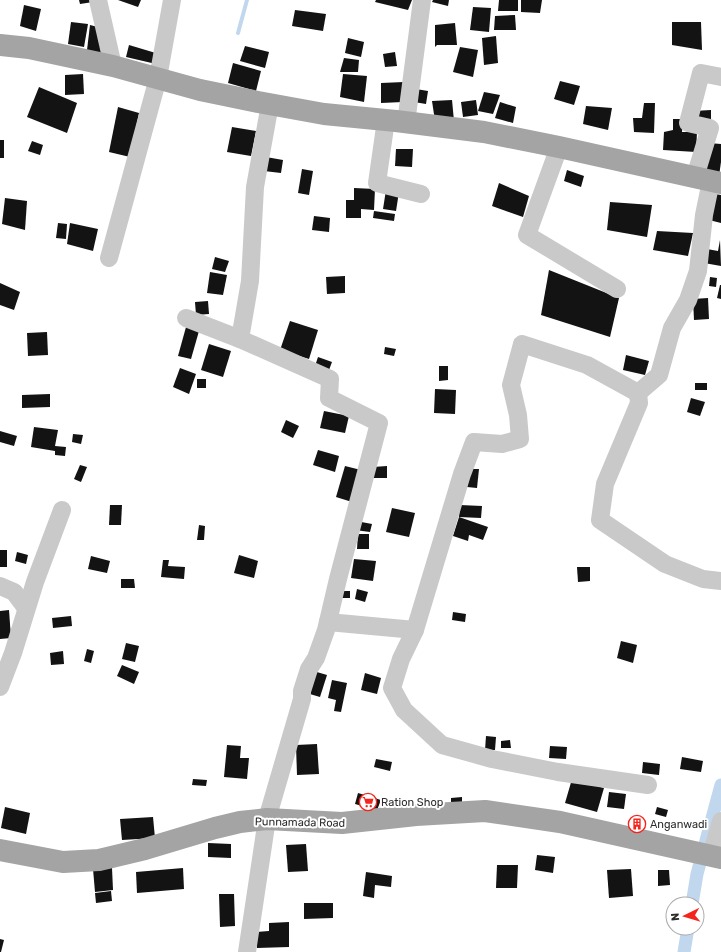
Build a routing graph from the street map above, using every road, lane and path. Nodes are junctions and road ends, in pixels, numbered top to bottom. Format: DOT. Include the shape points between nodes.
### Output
graph roads {
  1 [pos="98,0"];
  2 [pos="172,0"];
  3 [pos="422,0"];
  4 [pos="0,45"];
  5 [pos="113,66"];
  6 [pos="721,77"];
  7 [pos="158,78"];
  8 [pos="270,104"];
  9 [pos="396,122"];
  10 [pos="558,147"];
  11 [pos="709,180"];
  12 [pos="421,194"];
  13 [pos="109,258"];
  14 [pos="617,288"];
  15 [pos="186,318"];
  16 [pos="240,339"];
  17 [pos="638,393"];
  18 [pos="62,510"];
  19 [pos="721,581"];
  20 [pos="0,586"];
  21 [pos="26,608"];
  22 [pos="328,622"];
  23 [pos="415,630"];
  24 [pos="0,687"];
  25 [pos="648,785"];
  26 [pos="267,819"];
  27 [pos="721,821"];
  28 [pos="0,850"];
  29 [pos="709,855"];
  30 [pos="248,952"];
  1 -- 5 [label="street"];
  2 -- 7 [label="street"];
  3 -- 9 [label="street"];
  4 -- 5 [label="main road" via="29,48"];
  5 -- 7 [label="main road"];
  6 -- 11 [label="street" via="701,73 688,123 710,128"];
  7 -- 8 [label="main road" via="200,90"];
  7 -- 13 [label="street"];
  8 -- 9 [label="main road" via="324,114"];
  8 -- 16 [label="street" via="255,187 250,281"];
  9 -- 10 [label="main road" via="484,132"];
  9 -- 12 [label="street" via="377,183"];
  10 -- 11 [label="main road"];
  10 -- 14 [label="street" via="527,235"];
  11 -- 17 [label="street" via="698,271 688,300 672,328 659,375"];
  15 -- 16 [label="street"];
  16 -- 22 [label="street" via="330,379 329,398 379,423"];
  17 -- 19 [label="street" via="639,403 606,484 600,520 665,564 703,579"];
  17 -- 23 [label="street" via="587,365 522,344 511,385 520,439 502,444 474,442"];
  18 -- 21 [label="street"];
  20 -- 21 [label="street" via="14,592"];
  21 -- 24 [label="street"];
  22 -- 23 [label="street"];
  22 -- 26 [label="street" via="304,684 302,699"];
  23 -- 25 [label="street" via="401,659 392,688 404,710 442,745 492,759 558,772"];
  26 -- 28 [label="main road, Punnamada Road" via="215,828 99,860 63,862"];
  26 -- 29 [label="main road, Punnamada Road" via="342,823 485,811 560,822"];
  26 -- 30 [label="street"];
  27 -- 29 [label="street"];
}
